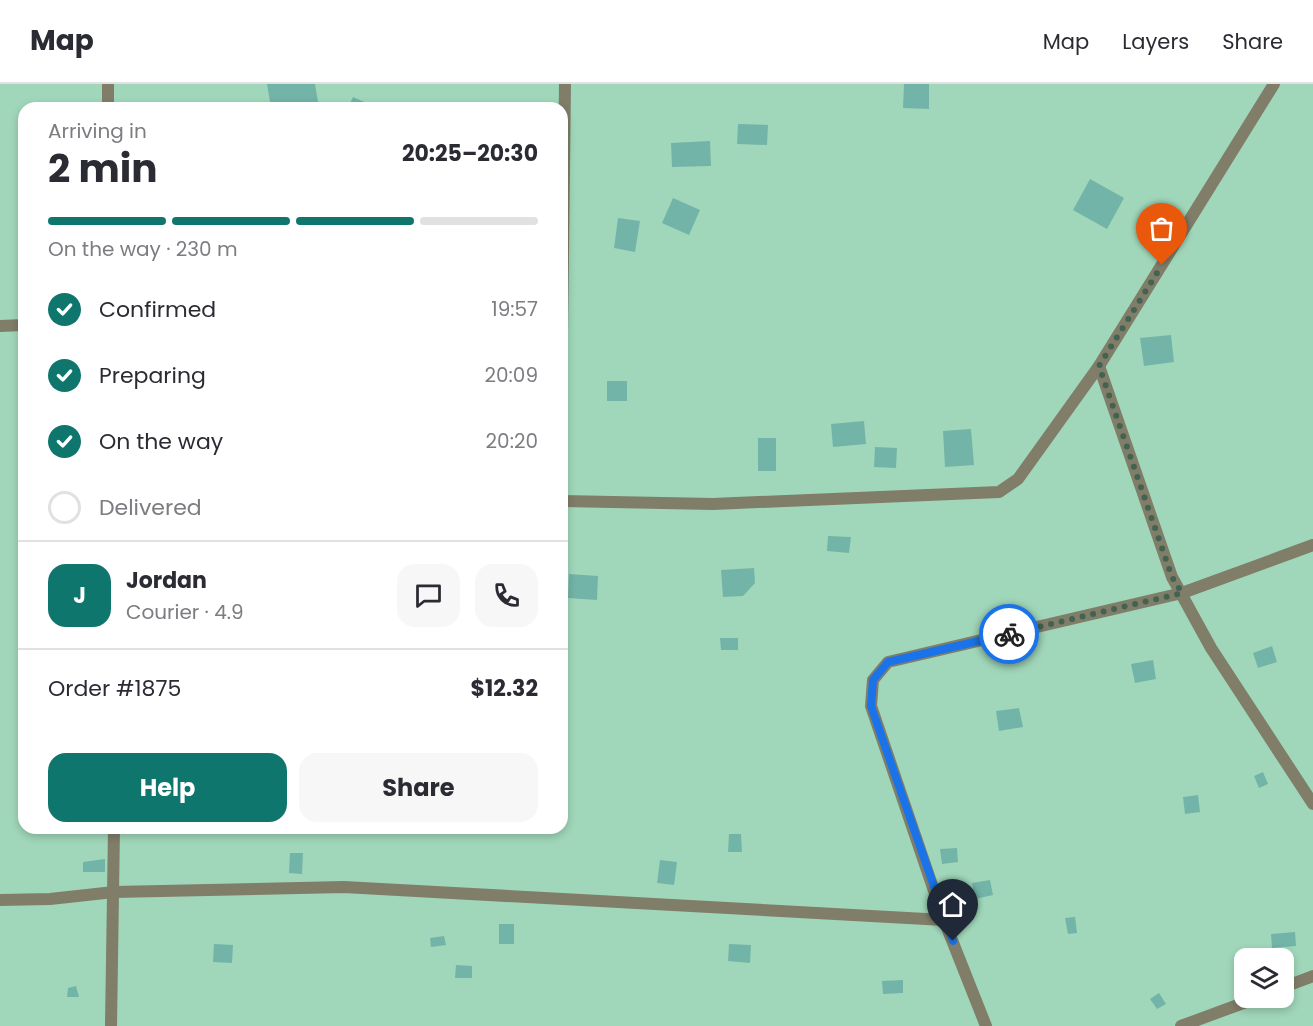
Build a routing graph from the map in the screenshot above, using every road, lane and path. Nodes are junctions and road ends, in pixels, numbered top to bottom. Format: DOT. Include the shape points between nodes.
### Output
graph roads {
  1 [pos="108,84"];
  2 [pos="565,84"];
  3 [pos="1274,84"];
  4 [pos="108,102"];
  5 [pos="565,102"];
  6 [pos="0,326"];
  7 [pos="18,326"];
  8 [pos="1099,366"];
  9 [pos="568,501"];
  10 [pos="1313,545"];
  11 [pos="1182,593"];
  12 [pos="1313,804"];
  13 [pos="114,834"];
  14 [pos="114,892"];
  15 [pos="0,900"];
  16 [pos="944,920"];
  17 [pos="1313,976"];
  18 [pos="1294,983"];
  19 [pos="1234,1006"];
  20 [pos="111,1026"];
  21 [pos="986,1026"];
  22 [pos="1181,1026"];
  1 -- 4 [label="street"];
  2 -- 5 [label="street"];
  3 -- 8 [label="street"];
  6 -- 7 [label="street"];
  8 -- 9 [label="street" via="1018,479 999,492 713,504"];
  8 -- 11 [label="street" via="1172,577"];
  10 -- 11 [label="street"];
  11 -- 12 [label="street" via="1211,648"];
  11 -- 16 [label="street" via="888,662 873,680 871,706"];
  13 -- 14 [label="street"];
  14 -- 15 [label="street"];
  14 -- 16 [label="street" via="344,887"];
  14 -- 20 [label="street"];
  16 -- 21 [label="street"];
  17 -- 18 [label="street"];
  19 -- 22 [label="street"];
}
